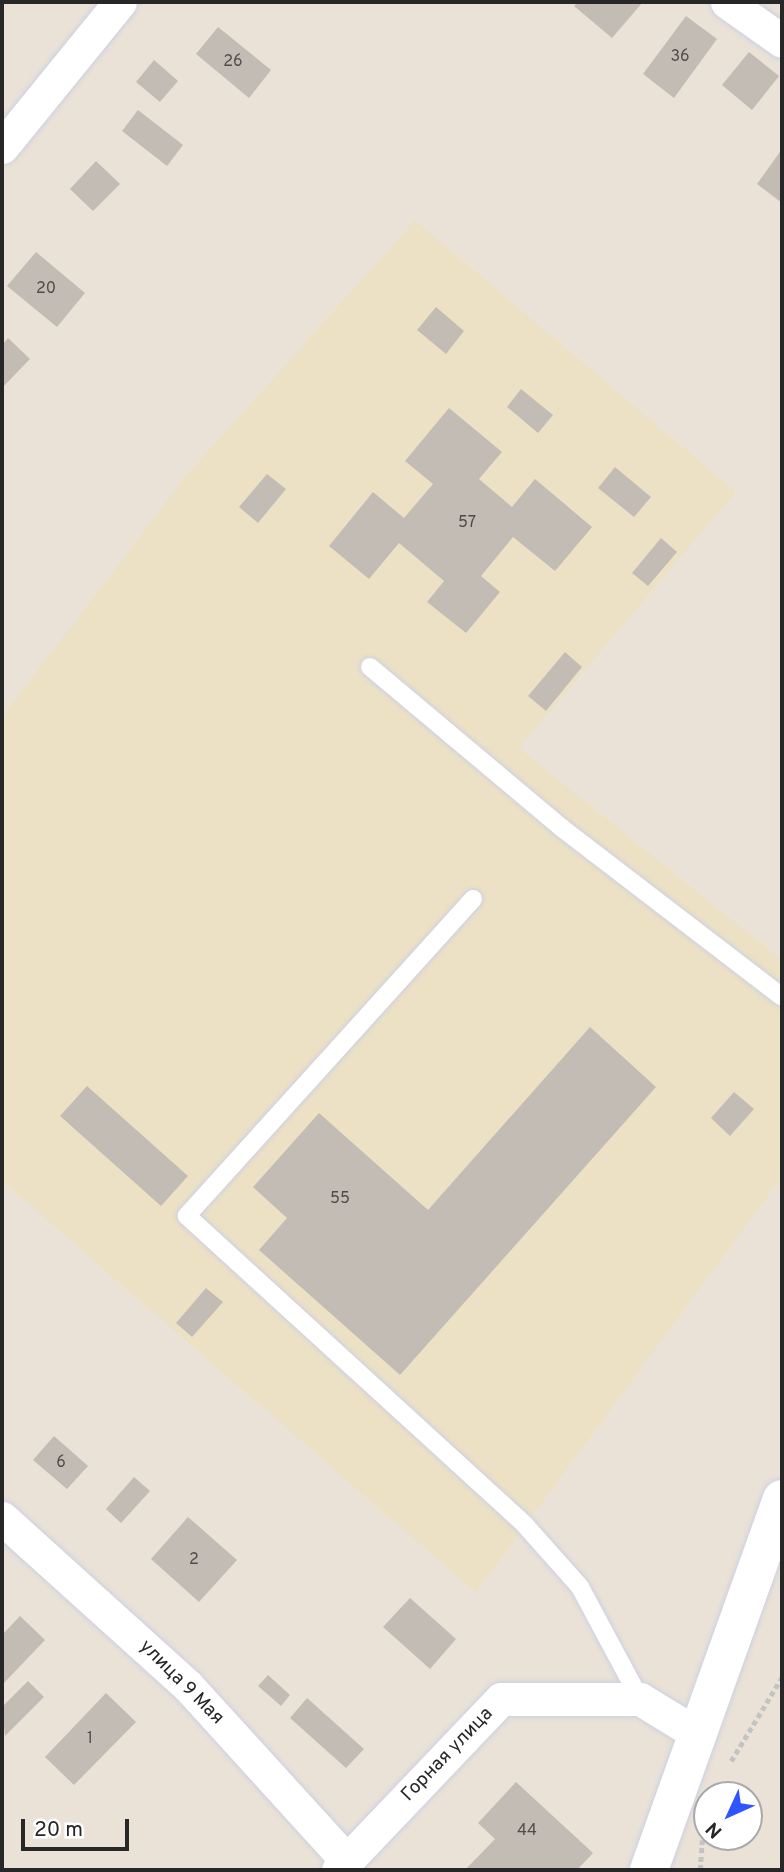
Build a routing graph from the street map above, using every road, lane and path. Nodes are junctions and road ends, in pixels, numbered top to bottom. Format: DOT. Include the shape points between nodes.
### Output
graph roads {
  1 [pos="120,2"];
  2 [pos="727,2"];
  3 [pos="782,41"];
  4 [pos="2,147"];
  5 [pos="370,667"];
  6 [pos="473,899"];
  7 [pos="782,997"];
  8 [pos="782,1499"];
  9 [pos="2,1518"];
  10 [pos="782,1677"];
  11 [pos="640,1699"];
  12 [pos="699,1735"];
  13 [pos="724,1772"];
  14 [pos="342,1866"];
  15 [pos="649,1870"];
  1 -- 4 [label="street"];
  2 -- 3 [label="street"];
  5 -- 7 [label="lane" via="562,828"];
  6 -- 11 [label="lane" via="187,1216 525,1525 580,1587"];
  8 -- 12 [label="street"];
  9 -- 14 [label="street, улица 9 Мая" via="187,1685"];
  10 -- 13 [label="path"];
  11 -- 12 [label="street"];
  11 -- 14 [label="street, Горная улица" via="501,1699"];
  12 -- 15 [label="street"];
}
